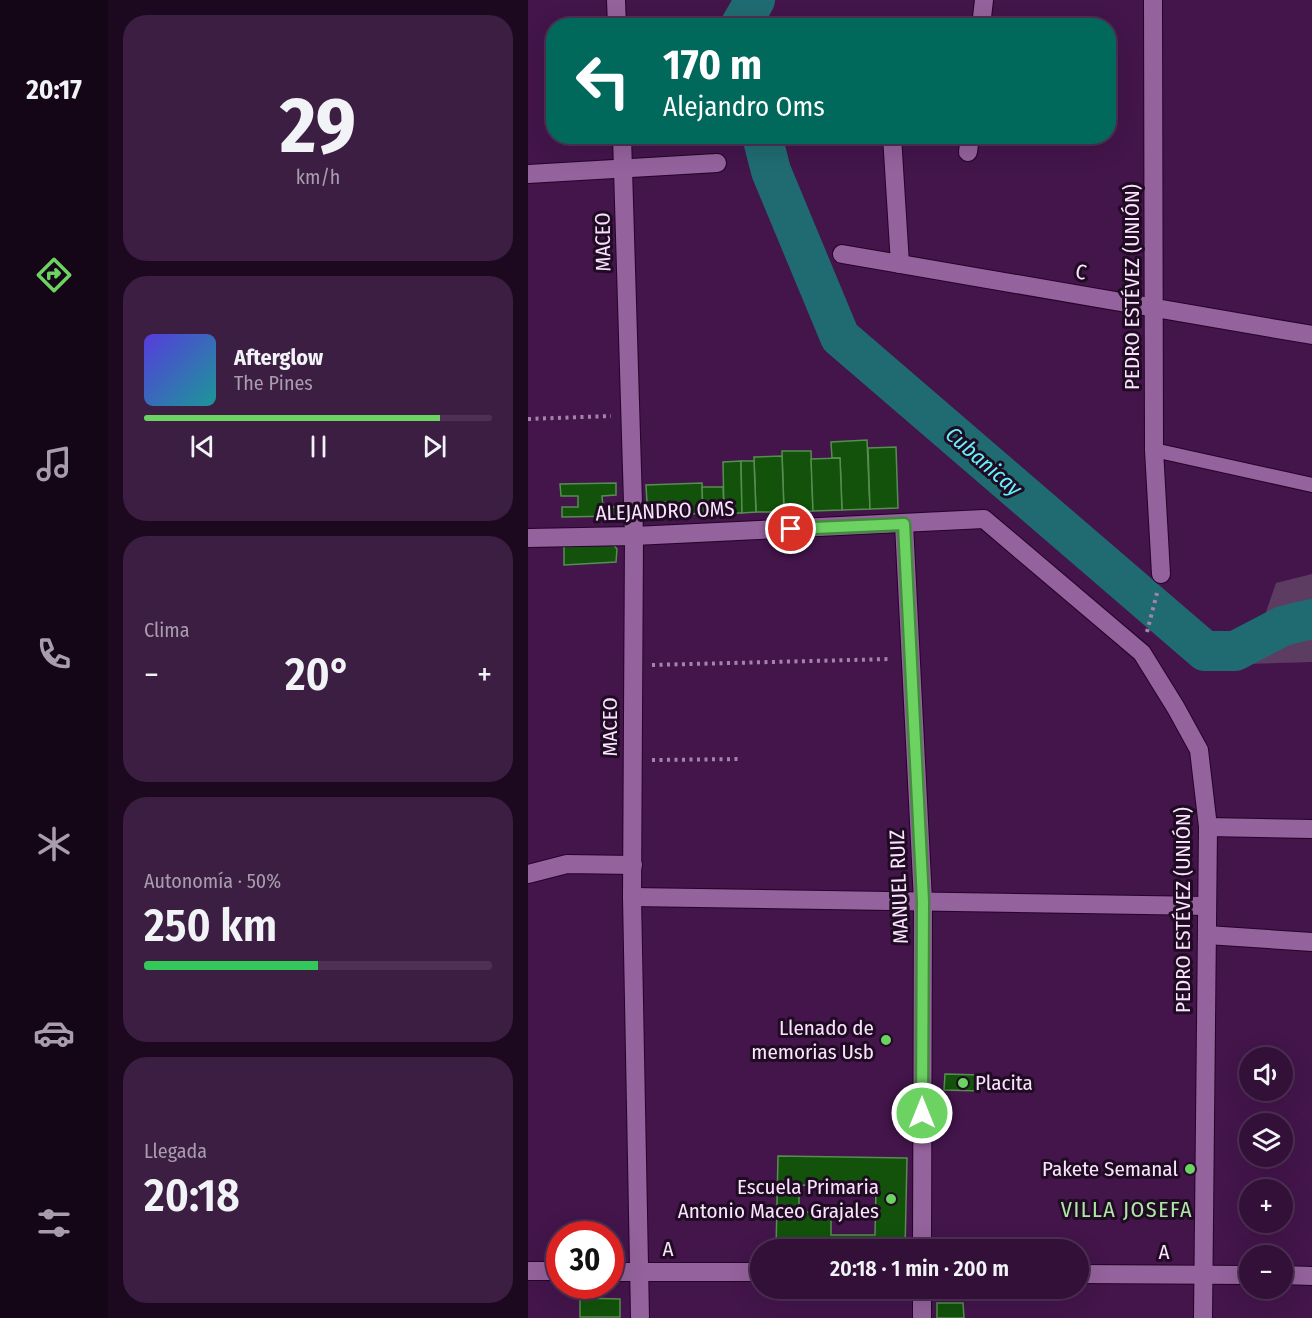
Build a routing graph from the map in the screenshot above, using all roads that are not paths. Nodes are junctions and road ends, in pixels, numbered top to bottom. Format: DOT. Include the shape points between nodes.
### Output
graph roads {
  1 [pos="616,0"];
  2 [pos="984,0"];
  3 [pos="1153,0"];
  4 [pos="617,18"];
  5 [pos="982,18"];
  6 [pos="622,144"];
  7 [pos="892,144"];
  8 [pos="717,163"];
  9 [pos="624,169"];
  10 [pos="528,174"];
  11 [pos="842,254"];
  12 [pos="900,264"];
  13 [pos="1155,308"];
  14 [pos="1312,335"];
  15 [pos="1154,450"];
  16 [pos="1312,485"];
  17 [pos="984,519"];
  18 [pos="904,524"];
  19 [pos="634,536"];
  20 [pos="528,538"];
  21 [pos="1161,574"];
  22 [pos="1208,827"];
  23 [pos="1312,829"];
  24 [pos="633,865"];
  25 [pos="528,874"];
  26 [pos="632,897"];
  27 [pos="923,901"];
  28 [pos="1208,906"];
  29 [pos="1207,934"];
  30 [pos="1312,942"];
  31 [pos="922,1239"];
  32 [pos="528,1271"];
  33 [pos="546,1271"];
  34 [pos="624,1272"];
  35 [pos="639,1272"];
  36 [pos="750,1272"];
  37 [pos="1089,1274"];
  38 [pos="1203,1275"];
  39 [pos="1239,1275"];
  40 [pos="1293,1275"];
  41 [pos="1312,1276"];
  42 [pos="922,1299"];
  43 [pos="640,1318"];
  44 [pos="922,1318"];
  45 [pos="1203,1318"];
  1 -- 4 [label="street"];
  2 -- 5 [label="street"];
  3 -- 13 [label="street, PEDRO ESTÉVEZ (UNIÓN)"];
  6 -- 9 [label="street, MACEO"];
  7 -- 12 [label="street"];
  8 -- 9 [label="street"];
  9 -- 10 [label="street"];
  9 -- 19 [label="street, MACEO"];
  11 -- 12 [label="street, C"];
  12 -- 13 [label="street, C"];
  13 -- 14 [label="street, C"];
  13 -- 15 [label="street, PEDRO ESTÉVEZ (UNIÓN)"];
  15 -- 16 [label="lane"];
  15 -- 21 [label="street, PEDRO ESTÉVEZ (UNIÓN)"];
  17 -- 18 [label="street, ALEJANDRO OMS"];
  17 -- 22 [label="street, PEDRO ESTÉVEZ (UNIÓN)" via="1142,653 1199,750"];
  18 -- 19 [label="street, ALEJANDRO OMS"];
  18 -- 27 [label="street, MANUEL RUIZ"];
  19 -- 20 [label="street, ALEJANDRO OMS"];
  19 -- 24 [label="street, MACEO"];
  22 -- 23 [label="street"];
  22 -- 28 [label="street, PEDRO ESTÉVEZ (UNIÓN)"];
  24 -- 25 [label="street" via="567,864"];
  24 -- 26 [label="street, MACEO"];
  26 -- 27 [label="street"];
  26 -- 35 [label="street, MACEO"];
  27 -- 28 [label="street"];
  27 -- 31 [label="street, MANUEL RUIZ"];
  28 -- 29 [label="street, PEDRO ESTÉVEZ (UNIÓN)"];
  29 -- 30 [label="street"];
  29 -- 38 [label="street, PEDRO ESTÉVEZ (UNIÓN)"];
  32 -- 33 [label="street"];
  34 -- 35 [label="street, A"];
  35 -- 36 [label="street, A"];
  35 -- 43 [label="street, MACEO"];
  37 -- 38 [label="street, A"];
  38 -- 39 [label="street, A"];
  38 -- 45 [label="street, PEDRO ESTÉVEZ (UNIÓN)"];
  40 -- 41 [label="street"];
  42 -- 44 [label="street"];
}
